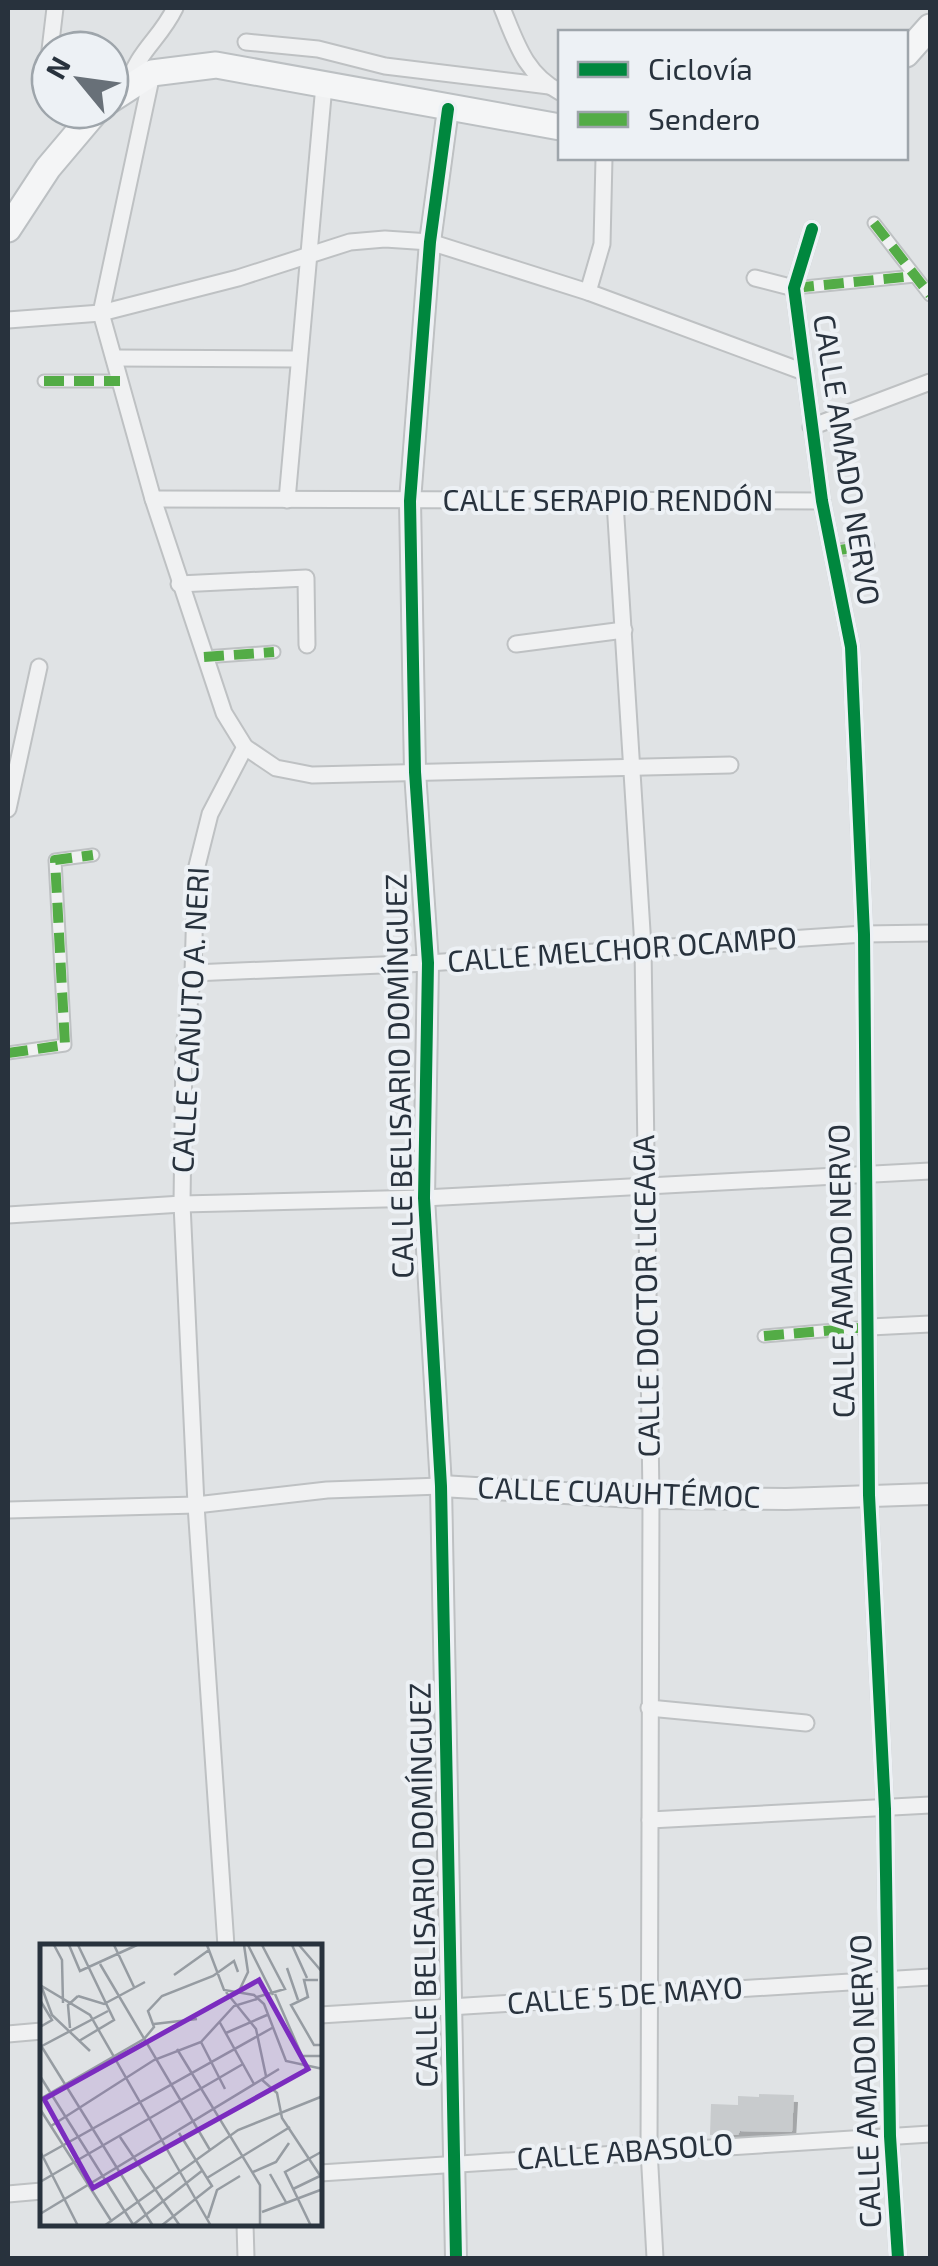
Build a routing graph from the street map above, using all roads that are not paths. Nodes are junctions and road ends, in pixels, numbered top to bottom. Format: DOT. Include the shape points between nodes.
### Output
graph roads {
  1 [pos="175,8"];
  2 [pos="502,8"];
  3 [pos="930,27"];
  4 [pos="246,42"];
  5 [pos="908,52"];
  6 [pos="130,72"];
  7 [pos="152,74"];
  8 [pos="324,86"];
  9 [pos="130,87"];
  10 [pos="555,89"];
  11 [pos="448,109"];
  12 [pos="558,127"];
  13 [pos="80,130"];
  14 [pos="604,160"];
  15 [pos="874,223"];
  16 [pos="8,227"];
  17 [pos="812,230"];
  18 [pos="430,242"];
  19 [pos="308,254"];
  20 [pos="915,276"];
  21 [pos="755,278"];
  22 [pos="794,288"];
  23 [pos="588,292"];
  24 [pos="930,295"];
  25 [pos="101,313"];
  26 [pos="8,320"];
  27 [pos="114,358"];
  28 [pos="297,359"];
  29 [pos="804,372"];
  30 [pos="120,381"];
  31 [pos="44,382"];
  32 [pos="930,382"];
  33 [pos="811,427"];
  34 [pos="153,499"];
  35 [pos="287,500"];
  36 [pos="410,501"];
  37 [pos="822,501"];
  38 [pos="616,502"];
  39 [pos="868,546"];
  40 [pos="832,551"];
  41 [pos="180,584"];
  42 [pos="624,630"];
  43 [pos="516,644"];
  44 [pos="307,645"];
  45 [pos="274,652"];
  46 [pos="204,657"];
  47 [pos="39,667"];
  48 [pos="246,747"];
  49 [pos="730,765"];
  50 [pos="633,770"];
  51 [pos="415,772"];
  52 [pos="8,809"];
  53 [pos="93,855"];
  54 [pos="864,934"];
  55 [pos="930,934"];
  56 [pos="643,948"];
  57 [pos="428,963"];
  58 [pos="193,973"];
  59 [pos="8,1052"];
  60 [pos="930,1171"];
  61 [pos="866,1175"];
  62 [pos="646,1186"];
  63 [pos="424,1198"];
  64 [pos="182,1204"];
  65 [pos="8,1216"];
  66 [pos="930,1324"];
  67 [pos="870,1328"];
  68 [pos="764,1336"];
  69 [pos="441,1486"];
  70 [pos="930,1494"];
  71 [pos="868,1495"];
  72 [pos="650,1498"];
  73 [pos="196,1504"];
  74 [pos="8,1510"];
  75 [pos="650,1708"];
  76 [pos="806,1723"];
  77 [pos="930,1805"];
  78 [pos="886,1809"];
  79 [pos="650,1820"];
  80 [pos="226,1944"];
  81 [pos="930,1978"];
  82 [pos="885,1979"];
  83 [pos="650,1994"];
  84 [pos="452,2007"];
  85 [pos="322,2015"];
  86 [pos="40,2032"];
  87 [pos="8,2034"];
  88 [pos="930,2134"];
  89 [pos="890,2136"];
  90 [pos="649,2150"];
  91 [pos="455,2164"];
  92 [pos="322,2173"];
  93 [pos="40,2191"];
  94 [pos="8,2194"];
  95 [pos="244,2226"];
  96 [pos="246,2258"];
  97 [pos="456,2258"];
  98 [pos="655,2258"];
  99 [pos="898,2258"];
  1 -- 6 [label="street"];
  2 -- 10 [label="street" via="523,60"];
  3 -- 5 [label="main road"];
  4 -- 10 [label="street"];
  7 -- 8 [label="main road" via="216,65"];
  7 -- 9 [label="main road"];
  7 -- 25 [label="street"];
  8 -- 11 [label="main road"];
  8 -- 19 [label="street"];
  11 -- 12 [label="main road"];
  11 -- 18 [label="street, CALLE BELISARIO DOMÍNGUEZ"];
  13 -- 16 [label="main road"];
  14 -- 23 [label="street" via="602,244"];
  15 -- 20 [label="street"];
  17 -- 22 [label="street"];
  18 -- 19 [label="street" via="367,240"];
  18 -- 23 [label="street"];
  18 -- 36 [label="street, CALLE BELISARIO DOMÍNGUEZ"];
  19 -- 25 [label="street"];
  19 -- 28 [label="street"];
  20 -- 22 [label="street"];
  20 -- 24 [label="street"];
  21 -- 22 [label="street"];
  22 -- 29 [label="street, CALLE AMADO NERVO"];
  23 -- 29 [label="street"];
  25 -- 26 [label="street"];
  25 -- 27 [label="street"];
  27 -- 28 [label="street"];
  27 -- 30 [label="street"];
  28 -- 35 [label="street"];
  29 -- 33 [label="street, CALLE AMADO NERVO"];
  30 -- 31 [label="street"];
  30 -- 34 [label="street"];
  32 -- 33 [label="street"];
  33 -- 37 [label="street, CALLE AMADO NERVO"];
  34 -- 35 [label="street, CALLE SERAPIO RENDÓN"];
  34 -- 41 [label="street"];
  35 -- 36 [label="street, CALLE SERAPIO RENDÓN"];
  36 -- 38 [label="street, CALLE SERAPIO RENDÓN"];
  36 -- 51 [label="street, CALLE BELISARIO DOMÍNGUEZ"];
  37 -- 38 [label="street, CALLE SERAPIO RENDÓN"];
  37 -- 40 [label="street, CALLE AMADO NERVO"];
  38 -- 42 [label="street, CALLE DOCTOR LICEAGA"];
  39 -- 40 [label="street"];
  40 -- 54 [label="street, CALLE AMADO NERVO" via="850,647"];
  41 -- 44 [label="street" via="306,578"];
  41 -- 46 [label="street"];
  42 -- 43 [label="street"];
  42 -- 50 [label="street, CALLE DOCTOR LICEAGA"];
  45 -- 46 [label="street"];
  46 -- 48 [label="street" via="224,713"];
  47 -- 52 [label="street"];
  48 -- 51 [label="street" via="276,768 312,775"];
  48 -- 58 [label="street, CALLE CANUTO A. NERI" via="210,814 196,870"];
  49 -- 50 [label="street"];
  50 -- 51 [label="street"];
  50 -- 56 [label="street, CALLE DOCTOR LICEAGA"];
  51 -- 57 [label="street, CALLE BELISARIO DOMÍNGUEZ"];
  53 -- 59 [label="street" via="55,860 65,1045"];
  54 -- 55 [label="street, CALLE MELCHOR OCAMPO"];
  54 -- 56 [label="street, CALLE MELCHOR OCAMPO"];
  54 -- 61 [label="street, CALLE AMADO NERVO"];
  56 -- 57 [label="street, CALLE MELCHOR OCAMPO"];
  56 -- 62 [label="street, CALLE DOCTOR LICEAGA"];
  57 -- 58 [label="street, CALLE MELCHOR OCAMPO"];
  57 -- 63 [label="street, CALLE BELISARIO DOMÍNGUEZ"];
  58 -- 64 [label="street, CALLE CANUTO A. NERI" via="184,1048"];
  60 -- 61 [label="street"];
  61 -- 62 [label="street"];
  61 -- 67 [label="street, CALLE AMADO NERVO"];
  62 -- 63 [label="street"];
  62 -- 72 [label="street, CALLE DOCTOR LICEAGA"];
  63 -- 64 [label="street"];
  63 -- 69 [label="street, CALLE BELISARIO DOMÍNGUEZ"];
  64 -- 65 [label="street"];
  64 -- 73 [label="street, CALLE CANUTO A. NERI"];
  66 -- 67 [label="street"];
  67 -- 68 [label="street"];
  67 -- 71 [label="street, CALLE AMADO NERVO"];
  69 -- 72 [label="street, CALLE CUAUHTÉMOC"];
  69 -- 73 [label="street, CALLE CUAUHTÉMOC"];
  69 -- 84 [label="street, CALLE BELISARIO DOMÍNGUEZ"];
  70 -- 71 [label="street, CALLE CUAUHTÉMOC"];
  71 -- 72 [label="street, CALLE CUAUHTÉMOC"];
  71 -- 78 [label="street, CALLE AMADO NERVO"];
  72 -- 75 [label="street, CALLE DOCTOR LICEAGA"];
  73 -- 74 [label="street, CALLE CUAUHTÉMOC"];
  73 -- 80 [label="street, CALLE CANUTO A. NERI"];
  75 -- 76 [label="street"];
  75 -- 79 [label="street, CALLE DOCTOR LICEAGA"];
  77 -- 78 [label="street"];
  78 -- 79 [label="street"];
  78 -- 82 [label="street, CALLE AMADO NERVO"];
  79 -- 83 [label="street, CALLE DOCTOR LICEAGA"];
  81 -- 82 [label="street, CALLE 5 DE MAYO"];
  82 -- 83 [label="street, CALLE 5 DE MAYO"];
  82 -- 89 [label="street, CALLE AMADO NERVO"];
  83 -- 84 [label="street, CALLE 5 DE MAYO"];
  83 -- 90 [label="street, CALLE DOCTOR LICEAGA"];
  84 -- 85 [label="street, CALLE 5 DE MAYO"];
  84 -- 91 [label="street, CALLE BELISARIO DOMÍNGUEZ"];
  86 -- 87 [label="street"];
  88 -- 89 [label="street, CALLE ABASOLO"];
  89 -- 90 [label="street, CALLE ABASOLO"];
  89 -- 99 [label="street, CALLE AMADO NERVO"];
  90 -- 91 [label="street, CALLE ABASOLO"];
  90 -- 98 [label="street, CALLE DOCTOR LICEAGA"];
  91 -- 92 [label="street, CALLE ABASOLO"];
  91 -- 97 [label="street, CALLE BELISARIO DOMÍNGUEZ"];
  93 -- 94 [label="street"];
  95 -- 96 [label="street"];
}
